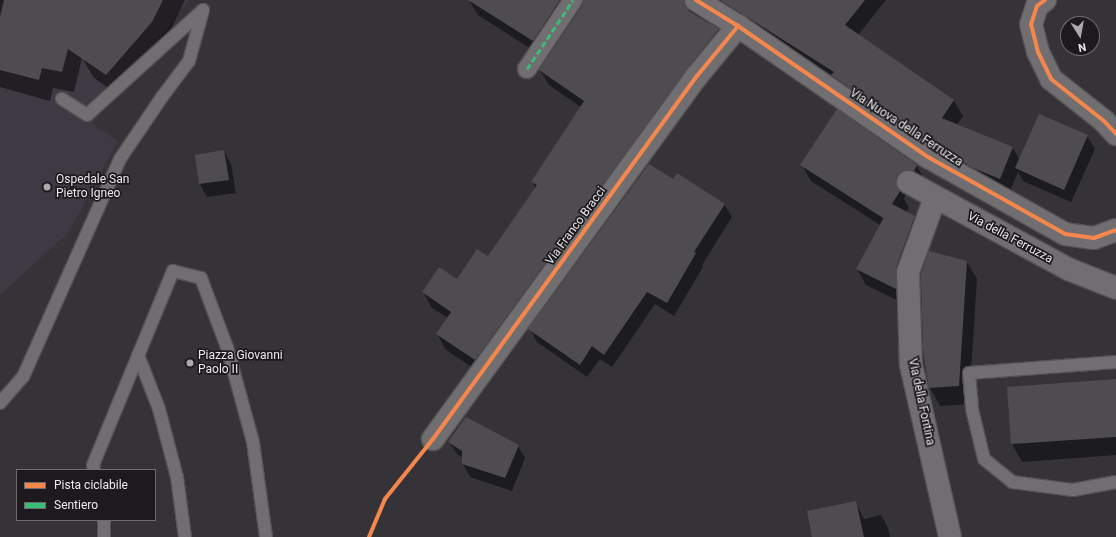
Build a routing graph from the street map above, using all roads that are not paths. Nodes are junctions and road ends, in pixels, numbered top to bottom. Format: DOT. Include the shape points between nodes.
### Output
graph roads {
  1 [pos="573,0"];
  2 [pos="696,0"];
  3 [pos="1045,0"];
  4 [pos="738,26"];
  5 [pos="527,69"];
  6 [pos="62,98"];
  7 [pos="1116,134"];
  8 [pos="908,182"];
  9 [pos="935,198"];
  10 [pos="1116,230"];
  11 [pos="1116,288"];
  12 [pos="138,355"];
  13 [pos="1116,362"];
  14 [pos="0,402"];
  15 [pos="433,439"];
  16 [pos="94,469"];
  17 [pos="1116,482"];
  18 [pos="104,521"];
  19 [pos="104,537"];
  20 [pos="185,537"];
  21 [pos="266,537"];
  22 [pos="950,537"];
  1 -- 5 [label="street"];
  2 -- 4 [label="street, Via Nuova della Ferruzza"];
  3 -- 7 [label="street" via="1037,6 1031,24 1038,52 1051,79 1104,121"];
  4 -- 10 [label="street, Via Nuova della Ferruzza" via="928,157 1065,234 1094,238"];
  4 -- 15 [label="street, Via Franco Bracci" via="697,76"];
  6 -- 14 [label="lane" via="87,115 203,10 189,61 120,159 23,377"];
  8 -- 9 [label="street, Via della Ferruzza"];
  9 -- 11 [label="street, Via della Ferruzza" via="1068,269"];
  9 -- 22 [label="street, Via della Fontina" via="908,272 911,365"];
  12 -- 16 [label="lane" via="93,465"];
  12 -- 20 [label="lane" via="159,409 177,477"];
  12 -- 21 [label="lane" via="173,271 201,278 227,347 253,442"];
  13 -- 17 [label="lane" via="969,373 972,409 984,459 1012,482 1073,490"];
  18 -- 19 [label="lane"];
}
